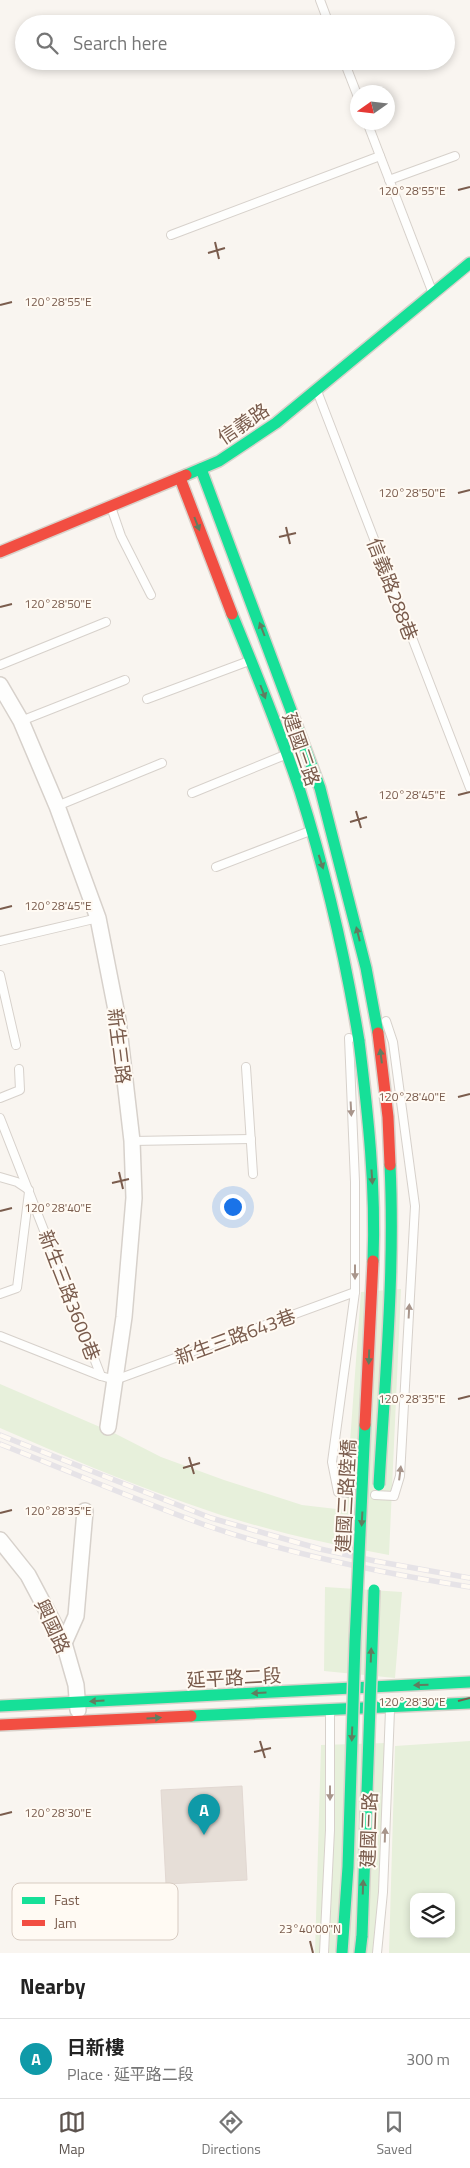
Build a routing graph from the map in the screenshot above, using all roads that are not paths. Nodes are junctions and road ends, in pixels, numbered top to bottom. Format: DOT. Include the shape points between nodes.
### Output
graph roads {
  1 [pos="320,0"];
  2 [pos="326,15"];
  3 [pos="348,70"];
  4 [pos="353,85"];
  5 [pos="370,130"];
  6 [pos="380,156"];
  7 [pos="455,156"];
  8 [pos="389,180"];
  9 [pos="171,235"];
  10 [pos="470,263"];
  11 [pos="433,292"];
  12 [pos="317,390"];
  13 [pos="202,469"];
  14 [pos="180,478"];
  15 [pos="110,505"];
  16 [pos="0,552"];
  17 [pos="151,595"];
  18 [pos="106,622"];
  19 [pos="251,661"];
  20 [pos="0,666"];
  21 [pos="125,680"];
  22 [pos="0,685"];
  23 [pos="147,699"];
  24 [pos="21,722"];
  25 [pos="287,755"];
  26 [pos="162,763"];
  27 [pos="470,788"];
  28 [pos="192,793"];
  29 [pos="58,806"];
  30 [pos="311,830"];
  31 [pos="216,867"];
  32 [pos="98,918"];
  33 [pos="0,941"];
  34 [pos="366,968"];
  35 [pos="0,975"];
  36 [pos="350,981"];
  37 [pos="378,1033"];
  38 [pos="358,1041"];
  39 [pos="16,1045"];
  40 [pos="246,1067"];
  41 [pos="19,1069"];
  42 [pos="0,1098"];
  43 [pos="0,1118"];
  44 [pos="250,1138"];
  45 [pos="132,1141"];
  46 [pos="253,1174"];
  47 [pos="0,1177"];
  48 [pos="29,1190"];
  49 [pos="354,1292"];
  50 [pos="0,1294"];
  51 [pos="0,1336"];
  52 [pos="108,1378"];
  53 [pos="108,1427"];
  54 [pos="378,1506"];
  55 [pos="86,1511"];
  56 [pos="0,1540"];
  57 [pos="374,1576"];
  58 [pos="64,1643"];
  59 [pos="470,1682"];
  60 [pos="78,1702"];
  61 [pos="470,1703"];
  62 [pos="0,1706"];
  63 [pos="390,1707"];
  64 [pos="330,1709"];
  65 [pos="78,1722"];
  66 [pos="0,1725"];
  67 [pos="324,1953"];
  68 [pos="342,1953"];
  69 [pos="360,1953"];
  70 [pos="377,1953"];
  1 -- 2 [label="lane"];
  3 -- 4 [label="lane"];
  5 -- 6 [label="lane"];
  6 -- 8 [label="lane"];
  6 -- 9 [label="lane"];
  7 -- 8 [label="lane"];
  8 -- 11 [label="lane"];
  10 -- 11 [label="street, 信義路"];
  11 -- 12 [label="street, 信義路"];
  12 -- 13 [label="street, 信義路" via="276,423"];
  12 -- 27 [label="lane, 信義路288巷"];
  13 -- 14 [label="street, 信義路"];
  34 -- 13 [label="street, 建國三路, one-way" via="320,788"];
  14 -- 15 [label="street, 信義路"];
  14 -- 19 [label="street, 建國三路, one-way"];
  15 -- 16 [label="street, 信義路"];
  15 -- 17 [label="lane" via="121,536"];
  18 -- 20 [label="lane"];
  19 -- 23 [label="lane"];
  19 -- 25 [label="street, 建國三路, one-way"];
  21 -- 24 [label="lane"];
  22 -- 24 [label="street, 新生三路"];
  24 -- 29 [label="street, 新生三路"];
  25 -- 28 [label="lane"];
  25 -- 30 [label="street, 建國三路"];
  26 -- 29 [label="lane"];
  29 -- 32 [label="street, 新生三路"];
  30 -- 31 [label="lane"];
  30 -- 36 [label="street, 建國三路, one-way"];
  32 -- 33 [label="lane"];
  32 -- 45 [label="street, 新生三路" via="118,1020"];
  34 -- 37 [label="street, 建國三路"];
  49 -- 34 [label="lane, one-way" via="332,1462 334,1480 338,1492 394,1496 400,1476 415,1206 393,1042"];
  35 -- 39 [label="lane"];
  36 -- 38 [label="street, 建國三路"];
  36 -- 49 [label="lane, one-way" via="348,1061 356,1182"];
  54 -- 37 [label="street, 建國三路陸橋, one-way, bridge" via="392,1208 388,1116"];
  38 -- 68 [label="street, 建國三路陸橋, one-way, bridge" via="368,1114 375,1219"];
  40 -- 44 [label="lane"];
  41 -- 42 [label="lane" via="20,1090"];
  43 -- 48 [label="lane, 新生三路3600巷"];
  44 -- 45 [label="lane"];
  44 -- 46 [label="lane"];
  45 -- 52 [label="street, 新生三路" via="134,1198 124,1318"];
  47 -- 48 [label="lane"];
  48 -- 50 [label="lane" via="17,1288"];
  48 -- 52 [label="lane, 新生三路3600巷"];
  49 -- 52 [label="lane, 新生三路643巷"];
  51 -- 52 [label="lane"];
  52 -- 53 [label="street, 新生三路"];
  55 -- 58 [label="street" via="76,1616"];
  56 -- 58 [label="street, 興國路" via="28,1575"];
  69 -- 57 [label="street, one-way, bridge"];
  58 -- 60 [label="street, 興國路"];
  59 -- 60 [label="street, 延平路二段, one-way"];
  60 -- 62 [label="street, 延平路二段"];
  60 -- 65 [label="street, 興國路"];
  61 -- 63 [label="street, 延平路二段"];
  63 -- 64 [label="street, 延平路二段"];
  70 -- 63 [label="lane, 建國三路, one-way" via="383,1892"];
  65 -- 64 [label="street, 延平路二段, one-way"];
  64 -- 67 [label="lane, 建國三路, one-way" via="330,1830"];
  65 -- 66 [label="street, 延平路二段"];
}
